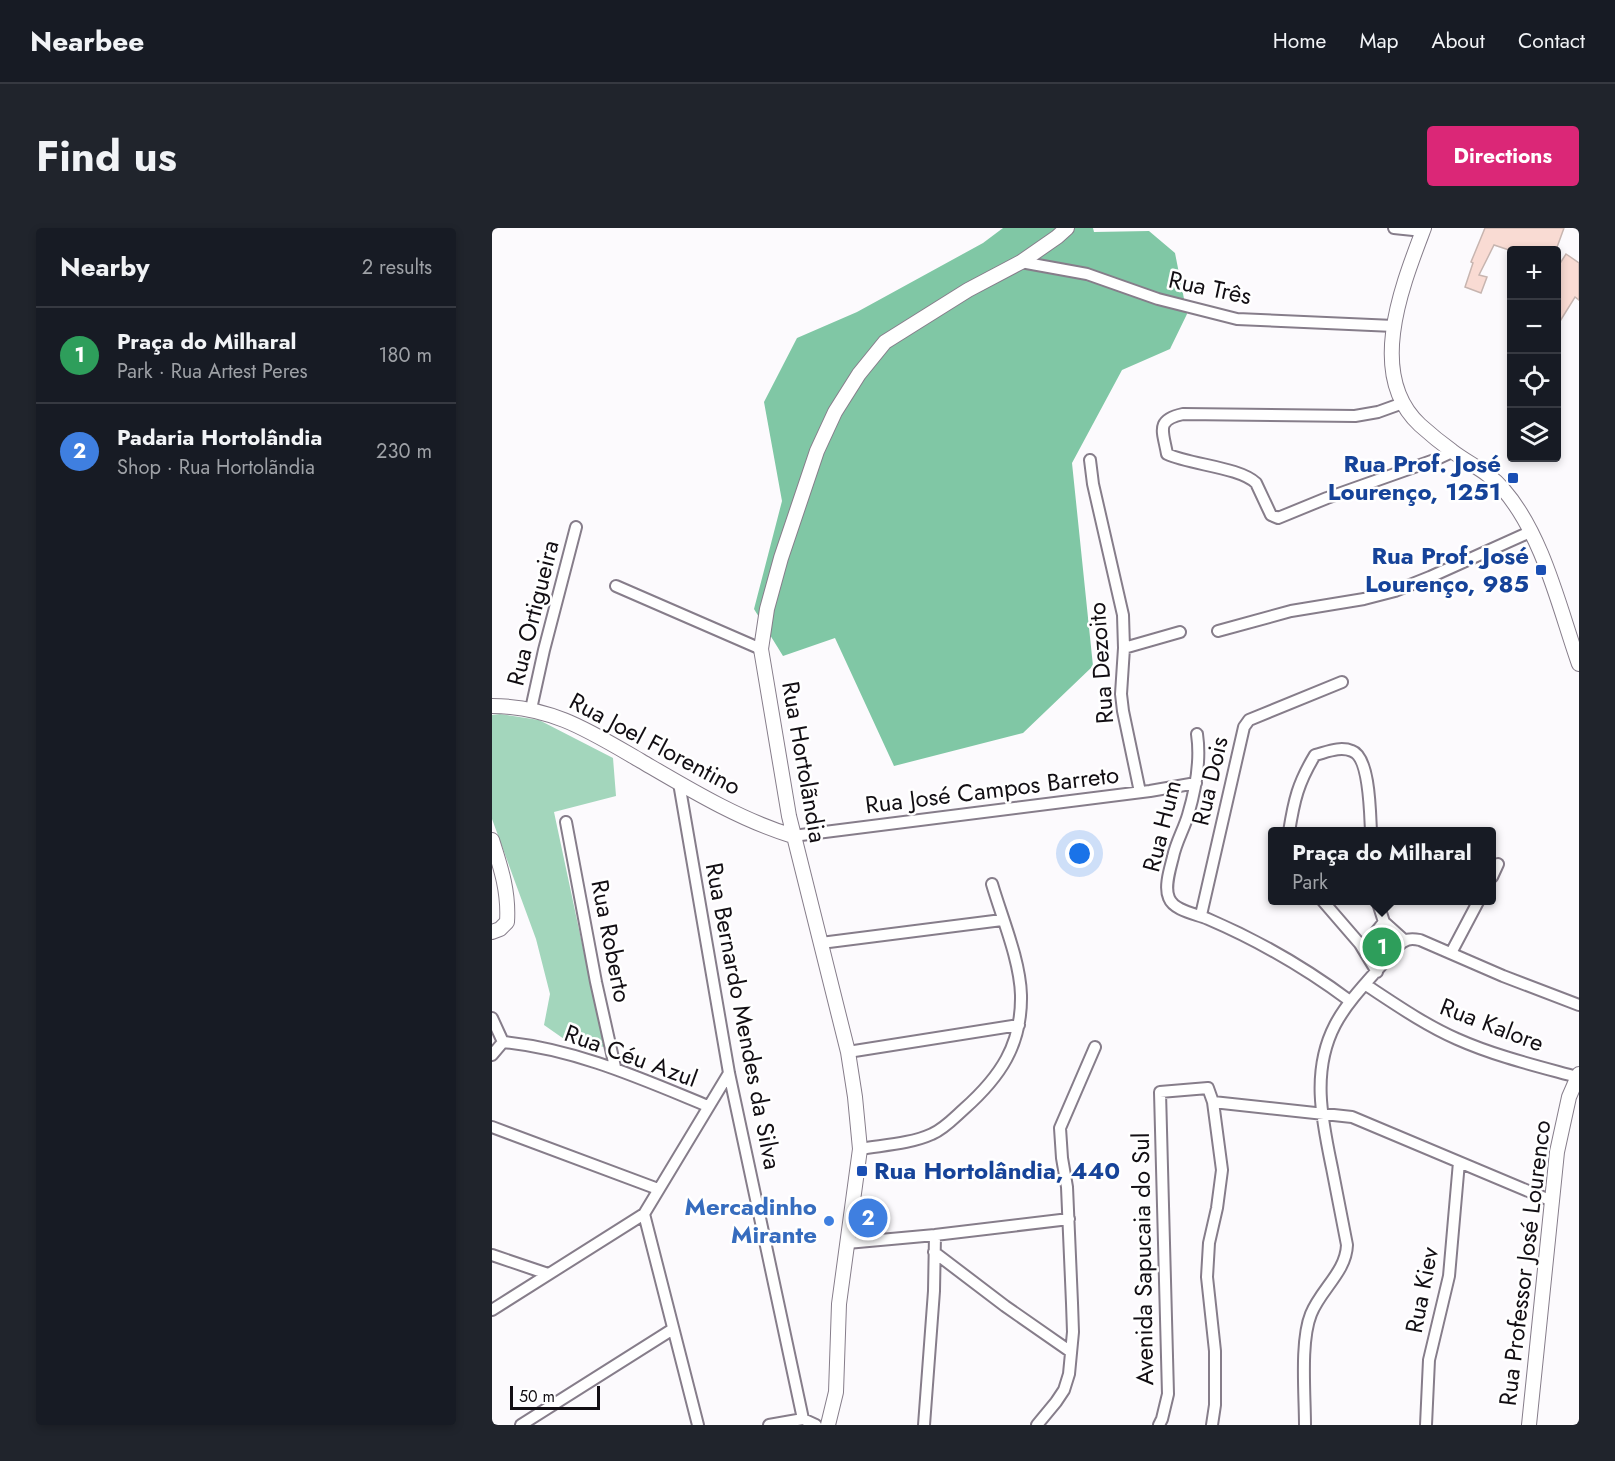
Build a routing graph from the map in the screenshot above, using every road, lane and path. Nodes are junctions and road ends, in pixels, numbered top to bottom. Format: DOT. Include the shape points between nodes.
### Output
graph roads {
  1 [pos="1067,228"];
  2 [pos="1394,228"];
  3 [pos="1424,230"];
  4 [pos="1021,262"];
  5 [pos="1394,326"];
  6 [pos="1403,403"];
  7 [pos="1452,452"];
  8 [pos="1090,460"];
  9 [pos="576,527"];
  10 [pos="1530,532"];
  11 [pos="616,586"];
  12 [pos="1218,631"];
  13 [pos="1180,632"];
  14 [pos="1124,648"];
  15 [pos="762,649"];
  16 [pos="1579,664"];
  17 [pos="1342,682"];
  18 [pos="492,706"];
  19 [pos="531,709"];
  20 [pos="1197,734"];
  21 [pos="679,783"];
  22 [pos="1196,783"];
  23 [pos="1140,792"];
  24 [pos="566,822"];
  25 [pos="1290,827"];
  26 [pos="1371,827"];
  27 [pos="793,836"];
  28 [pos="492,840"];
  29 [pos="1498,864"];
  30 [pos="1496,868"];
  31 [pos="992,884"];
  32 [pos="1326,905"];
  33 [pos="1379,905"];
  34 [pos="1476,905"];
  35 [pos="1201,915"];
  36 [pos="1002,920"];
  37 [pos="1384,922"];
  38 [pos="492,932"];
  39 [pos="1404,940"];
  40 [pos="821,943"];
  41 [pos="1363,948"];
  42 [pos="1451,953"];
  43 [pos="1377,972"];
  44 [pos="1366,985"];
  45 [pos="1350,1002"];
  46 [pos="1579,1005"];
  47 [pos="492,1018"];
  48 [pos="1019,1025"];
  49 [pos="503,1042"];
  50 [pos="1095,1047"];
  51 [pos="848,1052"];
  52 [pos="492,1055"];
  53 [pos="615,1067"];
  54 [pos="729,1073"];
  55 [pos="1578,1075"];
  56 [pos="1213,1102"];
  57 [pos="708,1107"];
  58 [pos="1320,1113"];
  59 [pos="492,1127"];
  60 [pos="860,1149"];
  61 [pos="1459,1162"];
  62 [pos="658,1189"];
  63 [pos="1552,1201"];
  64 [pos="644,1215"];
  65 [pos="1069,1219"];
  66 [pos="935,1235"];
  67 [pos="847,1243"];
  68 [pos="934,1252"];
  69 [pos="492,1255"];
  70 [pos="548,1274"];
  71 [pos="492,1310"];
  72 [pos="673,1329"];
  73 [pos="1071,1352"];
  74 [pos="803,1419"];
  75 [pos="521,1425"];
  76 [pos="698,1425"];
  77 [pos="769,1425"];
  78 [pos="816,1425"];
  79 [pos="828,1425"];
  80 [pos="924,1425"];
  81 [pos="1037,1425"];
  82 [pos="1159,1425"];
  83 [pos="1212,1425"];
  84 [pos="1305,1425"];
  85 [pos="1426,1425"];
  86 [pos="1528,1425"];
  1 -- 4 [label="street, Rua Hortolãndia"];
  2 -- 3 [label="street"];
  3 -- 5 [label="street"];
  4 -- 5 [label="street, Rua Três" via="1087,274 1237,319"];
  4 -- 15 [label="street, Rua Hortolãndia" via="885,342 859,374 817,451 781,558 767,609"];
  5 -- 6 [label="street" via="1390,352 1393,379"];
  6 -- 7 [label="street" via="1418,423"];
  6 -- 7 [label="street" via="1355,416 1174,416 1163,422 1167,454 1252,479 1271,515 1278,518"];
  7 -- 10 [label="street" via="1489,475 1503,489"];
  8 -- 14 [label="street, Rua Dezoito" via="1123,615"];
  9 -- 19 [label="street, Rua Ortigueira"];
  10 -- 12 [label="street" via="1395,591 1291,611"];
  10 -- 16 [label="street"];
  11 -- 15 [label="street"];
  13 -- 14 [label="street"];
  14 -- 23 [label="street, Rua Dezoito" via="1123,711"];
  15 -- 27 [label="street, Rua Hortolãndia"];
  17 -- 35 [label="street, Rua Dois" via="1250,720 1244,727"];
  18 -- 19 [label="street, Rua Joel Florentino"];
  19 -- 21 [label="street, Rua Joel Florentino" via="561,717 587,730"];
  20 -- 22 [label="street, Rua Hum"];
  21 -- 27 [label="street, Rua Joel Florentino" via="767,828"];
  21 -- 54 [label="street, Rua Bernardo Mendes da Silva"];
  22 -- 23 [label="street, Rua José Campos Barreto"];
  22 -- 35 [label="street, Rua Hum" via="1168,883 1169,898 1178,908"];
  23 -- 27 [label="street, Rua José Campos Barreto"];
  24 -- 53 [label="street, Rua Roberto"];
  25 -- 26 [label="street" via="1302,777 1315,755 1339,749 1359,755 1364,766"];
  27 -- 40 [label="street, Rua Hortolãndia"];
  28 -- 38 [label="street" via="508,900 507,922"];
  29 -- 30 [label="street"];
  31 -- 36 [label="street"];
  32 -- 41 [label="street"];
  33 -- 37 [label="street"];
  34 -- 42 [label="street"];
  35 -- 45 [label="street, Rua Hum" via="1292,963"];
  36 -- 40 [label="street"];
  36 -- 48 [label="street" via="1017,969 1021,994"];
  37 -- 39 [label="street"];
  37 -- 41 [label="street"];
  39 -- 42 [label="street" via="1420,939"];
  39 -- 43 [label="street"];
  40 -- 51 [label="street, Rua Hortolãndia"];
  41 -- 43 [label="street"];
  42 -- 46 [label="street"];
  43 -- 44 [label="street"];
  44 -- 45 [label="street"];
  44 -- 55 [label="street, Rua Kalore" via="1457,1039 1502,1056"];
  45 -- 58 [label="street" via="1325,1047"];
  47 -- 49 [label="street"];
  48 -- 51 [label="street"];
  48 -- 60 [label="street" via="1005,1064 984,1092 948,1124 906,1142"];
  49 -- 52 [label="street"];
  49 -- 53 [label="street, Rua Céu Azul" via="547,1048"];
  50 -- 65 [label="street" via="1060,1128"];
  51 -- 60 [label="street, Rua Hortolãndia"];
  53 -- 57 [label="street, Rua Céu Azul"];
  54 -- 57 [label="street"];
  54 -- 74 [label="street, Rua Bernardo Mendes da Silva"];
  55 -- 63 [label="street, Rua Professor José Lourenco" via="1563,1120"];
  56 -- 58 [label="street"];
  56 -- 82 [label="street, Avenida Sapucaia do Sul" via="1208,1088 1160,1092 1168,1394"];
  56 -- 83 [label="street" via="1222,1170 1207,1277 1215,1351"];
  57 -- 62 [label="street"];
  58 -- 61 [label="street" via="1352,1117"];
  58 -- 84 [label="street" via="1347,1254 1311,1314 1307,1328"];
  59 -- 62 [label="street"];
  60 -- 67 [label="street, Rua Hortolãndia"];
  61 -- 63 [label="street"];
  61 -- 85 [label="street, Rua Kiev" via="1449,1276 1429,1360"];
  62 -- 64 [label="street"];
  63 -- 86 [label="street, Rua Professor José Lourenco"];
  64 -- 70 [label="street"];
  64 -- 72 [label="street"];
  65 -- 66 [label="street"];
  65 -- 73 [label="street"];
  66 -- 67 [label="street"];
  66 -- 68 [label="street"];
  67 -- 79 [label="street, Rua Hortolãndia" via="839,1304 836,1392"];
  68 -- 73 [label="street"];
  68 -- 80 [label="street"];
  69 -- 70 [label="street"];
  70 -- 71 [label="street"];
  72 -- 75 [label="street"];
  72 -- 76 [label="street"];
  73 -- 81 [label="street" via="1064,1390"];
  74 -- 77 [label="street"];
  74 -- 78 [label="street"];
}
